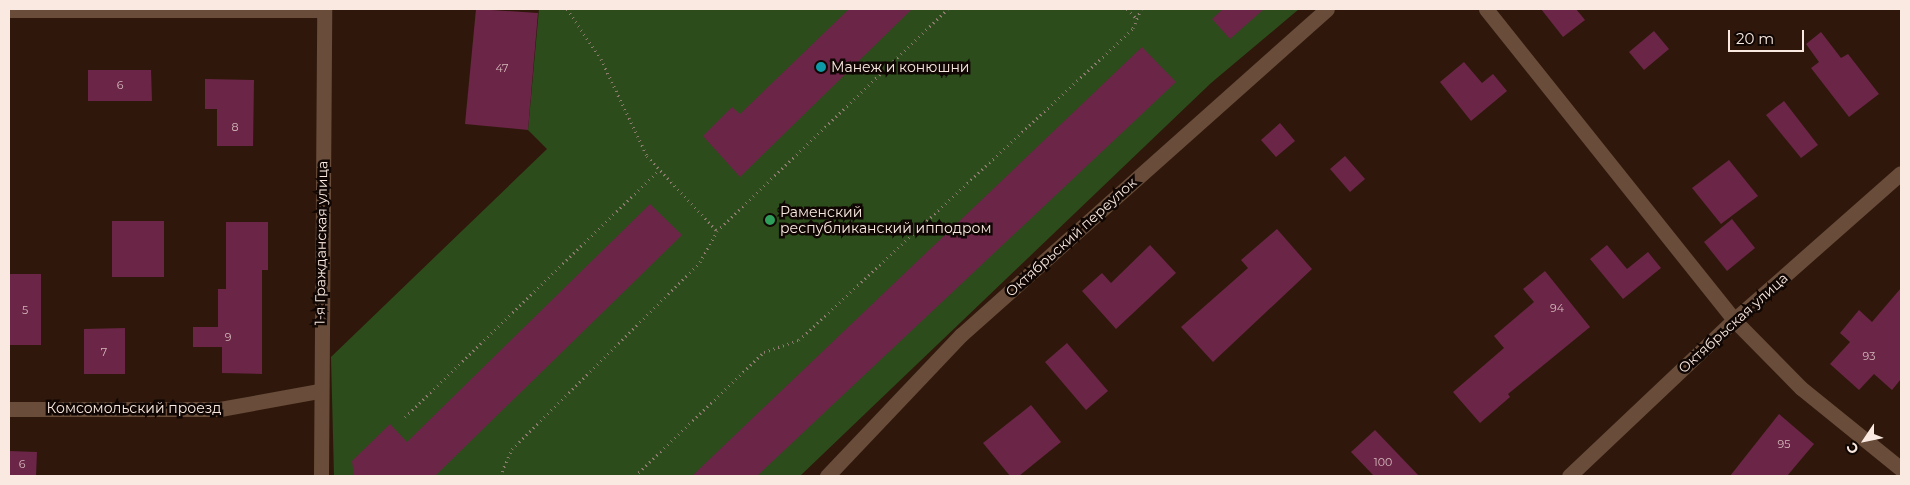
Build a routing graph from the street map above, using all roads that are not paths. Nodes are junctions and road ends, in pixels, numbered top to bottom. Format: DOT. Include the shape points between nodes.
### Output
graph roads {
  1 [pos="324,9"];
  2 [pos="1327,9"];
  3 [pos="1486,9"];
  4 [pos="9,10"];
  5 [pos="1901,173"];
  6 [pos="1734,320"];
  7 [pos="319,391"];
  8 [pos="9,409"];
  9 [pos="1901,470"];
  10 [pos="321,476"];
  11 [pos="827,476"];
  12 [pos="1569,476"];
  1 -- 4 [label="street"];
  1 -- 7 [label="street, 1-я Гражданская улица"];
  2 -- 11 [label="street, Октябрьский переулок" via="961,335"];
  3 -- 6 [label="street"];
  5 -- 6 [label="street, Октябрьская улица"];
  6 -- 9 [label="street" via="1801,388"];
  6 -- 12 [label="street, Октябрьская улица"];
  7 -- 8 [label="street, Комсомольский проезд" via="220,409"];
  7 -- 10 [label="street, 1-я Гражданская улица"];
}
